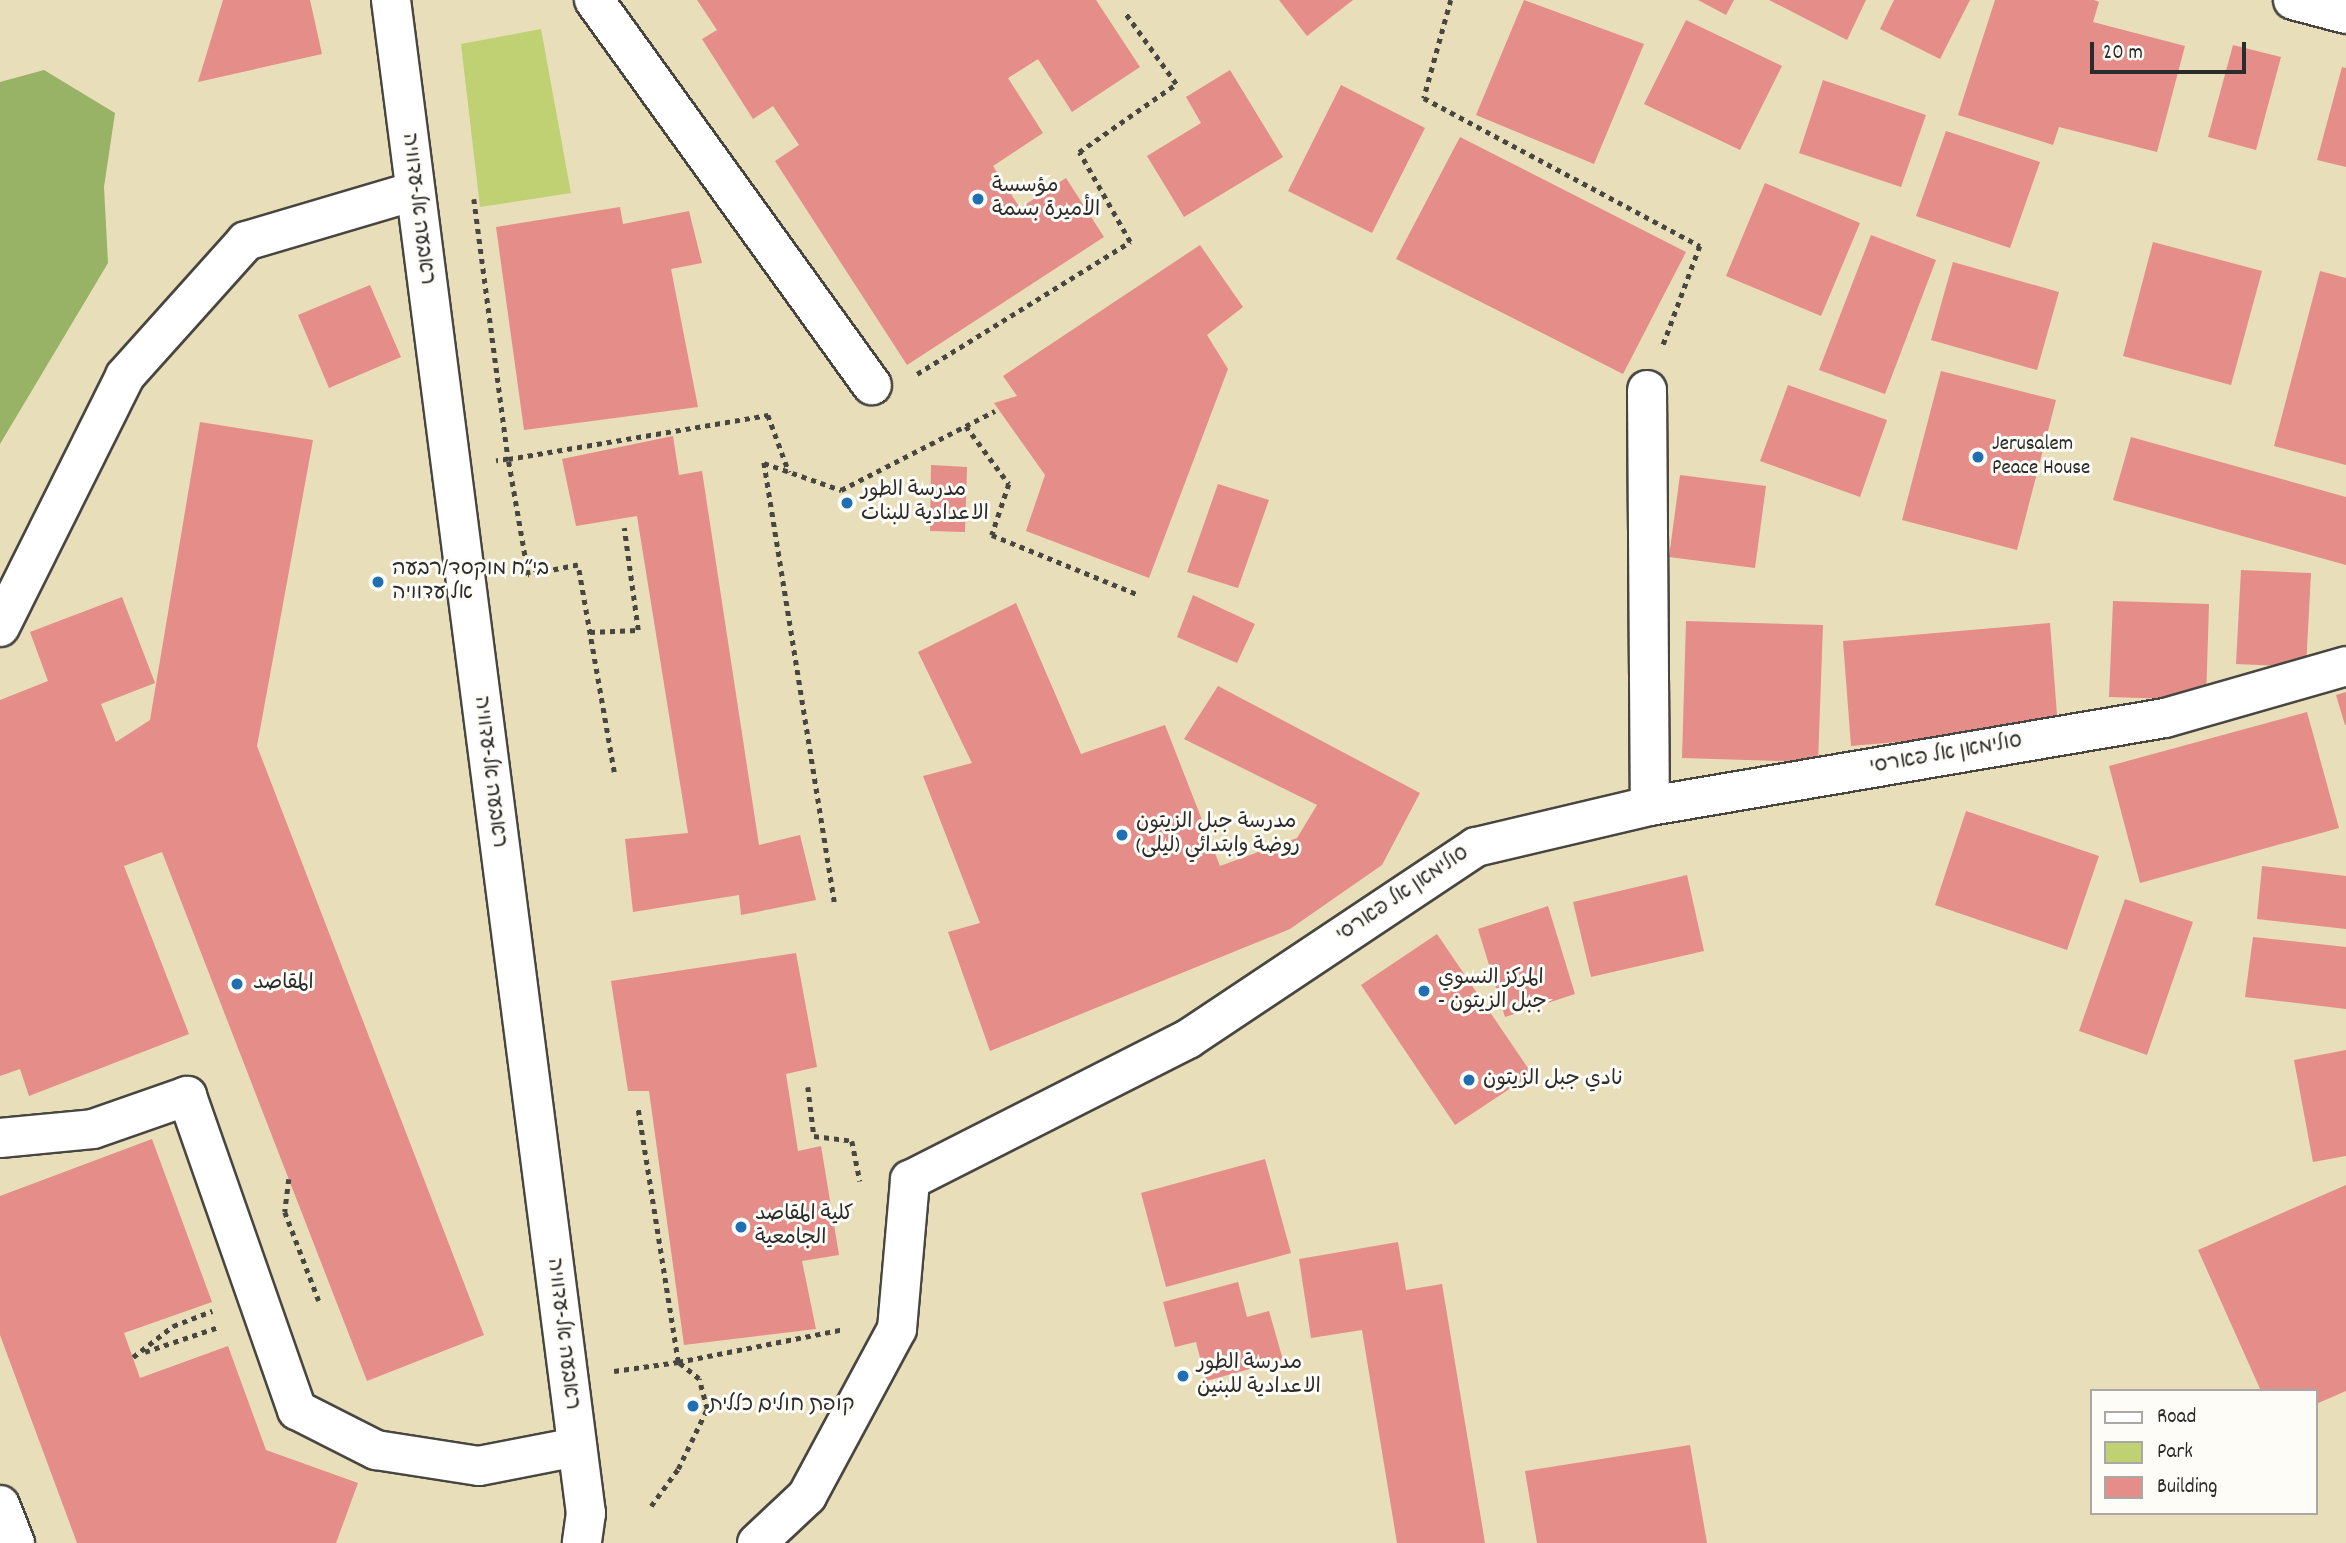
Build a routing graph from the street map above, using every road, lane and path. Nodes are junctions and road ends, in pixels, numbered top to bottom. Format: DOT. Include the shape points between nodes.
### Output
graph roads {
  1 [pos="391,0"];
  2 [pos="594,0"];
  3 [pos="1451,0"];
  4 [pos="2293,0"];
  5 [pos="1125,13"];
  6 [pos="2346,14"];
  7 [pos="415,191"];
  8 [pos="474,199"];
  9 [pos="872,385"];
  10 [pos="1647,390"];
  11 [pos="995,411"];
  12 [pos="966,426"];
  13 [pos="508,459"];
  14 [pos="789,472"];
  15 [pos="624,528"];
  16 [pos="1139,595"];
  17 [pos="0,627"];
  18 [pos="590,632"];
  19 [pos="2346,666"];
  20 [pos="614,772"];
  21 [pos="1650,806"];
  22 [pos="834,902"];
  23 [pos="808,1087"];
  24 [pos="638,1109"];
  25 [pos="0,1138"];
  26 [pos="289,1179"];
  27 [pos="862,1190"];
  28 [pos="319,1301"];
  29 [pos="263,1311"];
  30 [pos="850,1328"];
  31 [pos="141,1354"];
  32 [pos="678,1362"];
  33 [pos="568,1378"];
  34 [pos="577,1447"];
  35 [pos="0,1505"];
  36 [pos="651,1506"];
  37 [pos="15,1543"];
  38 [pos="582,1543"];
  39 [pos="757,1543"];
  1 -- 7 [label="street, ראבעה אל-עדוויה"];
  2 -- 9 [label="street"];
  3 -- 10 [label="path" via="1423,98 1700,246"];
  4 -- 6 [label="street"];
  5 -- 9 [label="path" via="1176,85 1079,152 1130,242 885,394"];
  7 -- 17 [label="street" via="246,242 125,376"];
  7 -- 33 [label="street, ראבעה אל-עדוויה"];
  8 -- 13 [label="path"];
  10 -- 21 [label="street"];
  11 -- 12 [label="path"];
  12 -- 14 [label="path" via="841,490"];
  12 -- 16 [label="path" via="1009,484 992,535"];
  13 -- 14 [label="path" via="768,415"];
  13 -- 18 [label="path" via="528,575 578,565"];
  14 -- 22 [label="path" via="764,463"];
  15 -- 18 [label="path" via="638,630"];
  18 -- 20 [label="path"];
  19 -- 21 [label="street, סולימאן אל פארסי" via="2165,718"];
  21 -- 39 [label="street, סולימאן אל פארסי" via="1476,846 1188,1039 910,1180 897,1329 807,1496"];
  23 -- 27 [label="path" via="814,1136 852,1141"];
  24 -- 32 [label="path"];
  25 -- 29 [label="street" via="93,1129 187,1096"];
  26 -- 28 [label="path" via="285,1212"];
  29 -- 31 [label="path"];
  29 -- 34 [label="street" via="297,1410 376,1450 479,1466"];
  30 -- 32 [label="path"];
  32 -- 33 [label="path"];
  32 -- 36 [label="path" via="699,1380 707,1409"];
  33 -- 34 [label="street, ראבעה אל-עדוויה"];
  34 -- 38 [label="street, ראבעה אל-עדוויה" via="586,1513"];
  35 -- 37 [label="street"];
}
